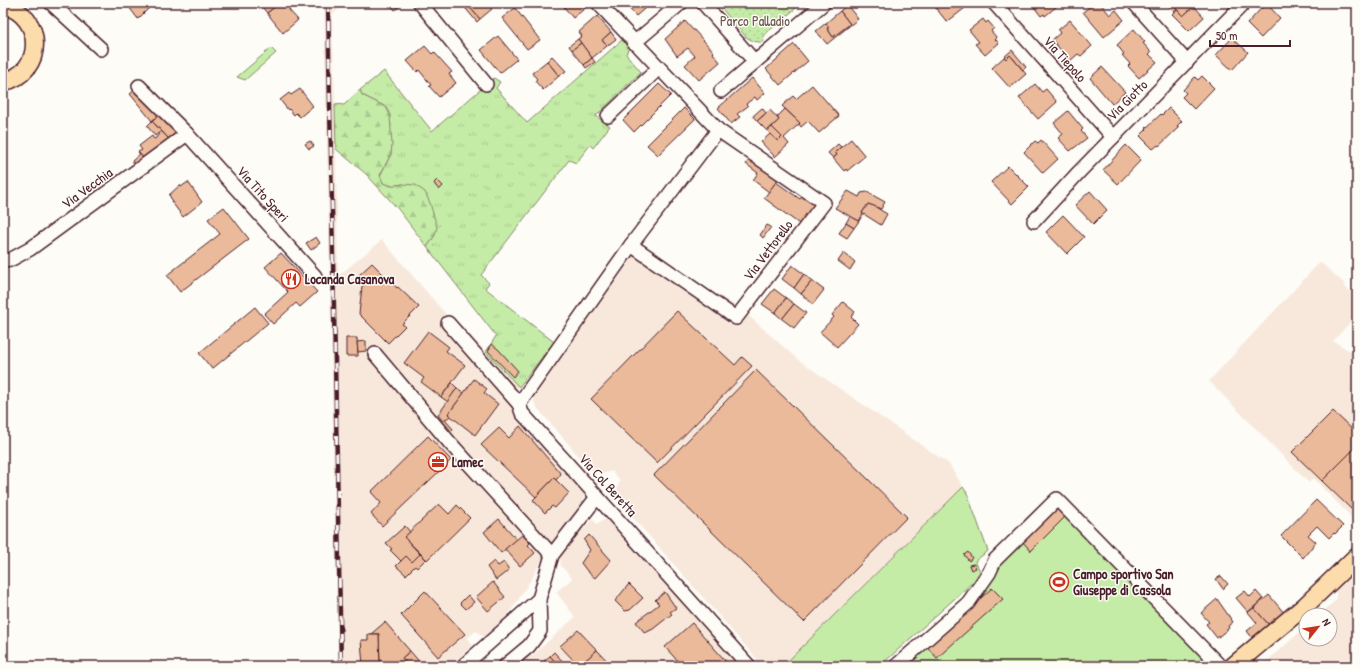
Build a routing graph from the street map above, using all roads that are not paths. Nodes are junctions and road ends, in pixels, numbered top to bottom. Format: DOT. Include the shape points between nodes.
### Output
graph roads {
  1 [pos="50,3"];
  2 [pos="420,3"];
  3 [pos="598,3"];
  4 [pos="681,3"];
  5 [pos="703,3"];
  6 [pos="824,3"];
  7 [pos="994,3"];
  8 [pos="1134,3"];
  9 [pos="1244,3"];
  10 [pos="3,5"];
  11 [pos="634,43"];
  12 [pos="101,49"];
  13 [pos="755,62"];
  14 [pos="1187,62"];
  15 [pos="659,68"];
  16 [pos="3,82"];
  17 [pos="486,84"];
  18 [pos="139,86"];
  19 [pos="721,91"];
  20 [pos="608,116"];
  21 [pos="718,130"];
  22 [pos="187,134"];
  23 [pos="1113,137"];
  24 [pos="1034,221"];
  25 [pos="631,245"];
  26 [pos="3,261"];
  27 [pos="315,276"];
  28 [pos="448,323"];
  29 [pos="375,354"];
  30 [pos="519,404"];
  31 [pos="597,497"];
  32 [pos="552,555"];
  33 [pos="1357,556"];
  34 [pos="539,599"];
  35 [pos="463,666"];
  36 [pos="505,666"];
  37 [pos="749,666"];
  38 [pos="896,666"];
  39 [pos="1220,666"];
  40 [pos="1233,666"];
  1 -- 12 [label="street"];
  2 -- 17 [label="street"];
  3 -- 11 [label="street, Via Vettorello"];
  4 -- 11 [label="street"];
  5 -- 13 [label="street"];
  6 -- 13 [label="street"];
  7 -- 23 [label="street, Via Tiepolo"];
  8 -- 14 [label="street"];
  9 -- 14 [label="street, Via Giotto"];
  10 -- 16 [label="main road" via="24,16 30,24 35,41 34,51 25,70"];
  11 -- 15 [label="street, Via Vettorello"];
  13 -- 19 [label="street"];
  14 -- 23 [label="street, Via Giotto"];
  15 -- 20 [label="street"];
  15 -- 21 [label="street, Via Vettorello"];
  18 -- 22 [label="street, Via Tito Speri"];
  21 -- 25 [label="street"];
  21 -- 25 [label="street, Via Vettorello" via="824,203 736,318"];
  22 -- 26 [label="street, Via Vecchia" via="30,249"];
  22 -- 27 [label="street, Via Tito Speri"];
  23 -- 24 [label="street, Via Giotto"];
  25 -- 30 [label="street"];
  28 -- 30 [label="street, Via Col Beretta"];
  29 -- 32 [label="street" via="450,443"];
  30 -- 31 [label="street, Via Col Beretta" via="522,413"];
  31 -- 32 [label="street"];
  31 -- 37 [label="street, Via Col Beretta"];
  32 -- 34 [label="street"];
  33 -- 40 [label="main road" via="1305,606"];
  34 -- 35 [label="street"];
  34 -- 36 [label="street" via="540,631 529,646"];
  38 -- 39 [label="street" via="968,603 995,560 1057,499"];
}
